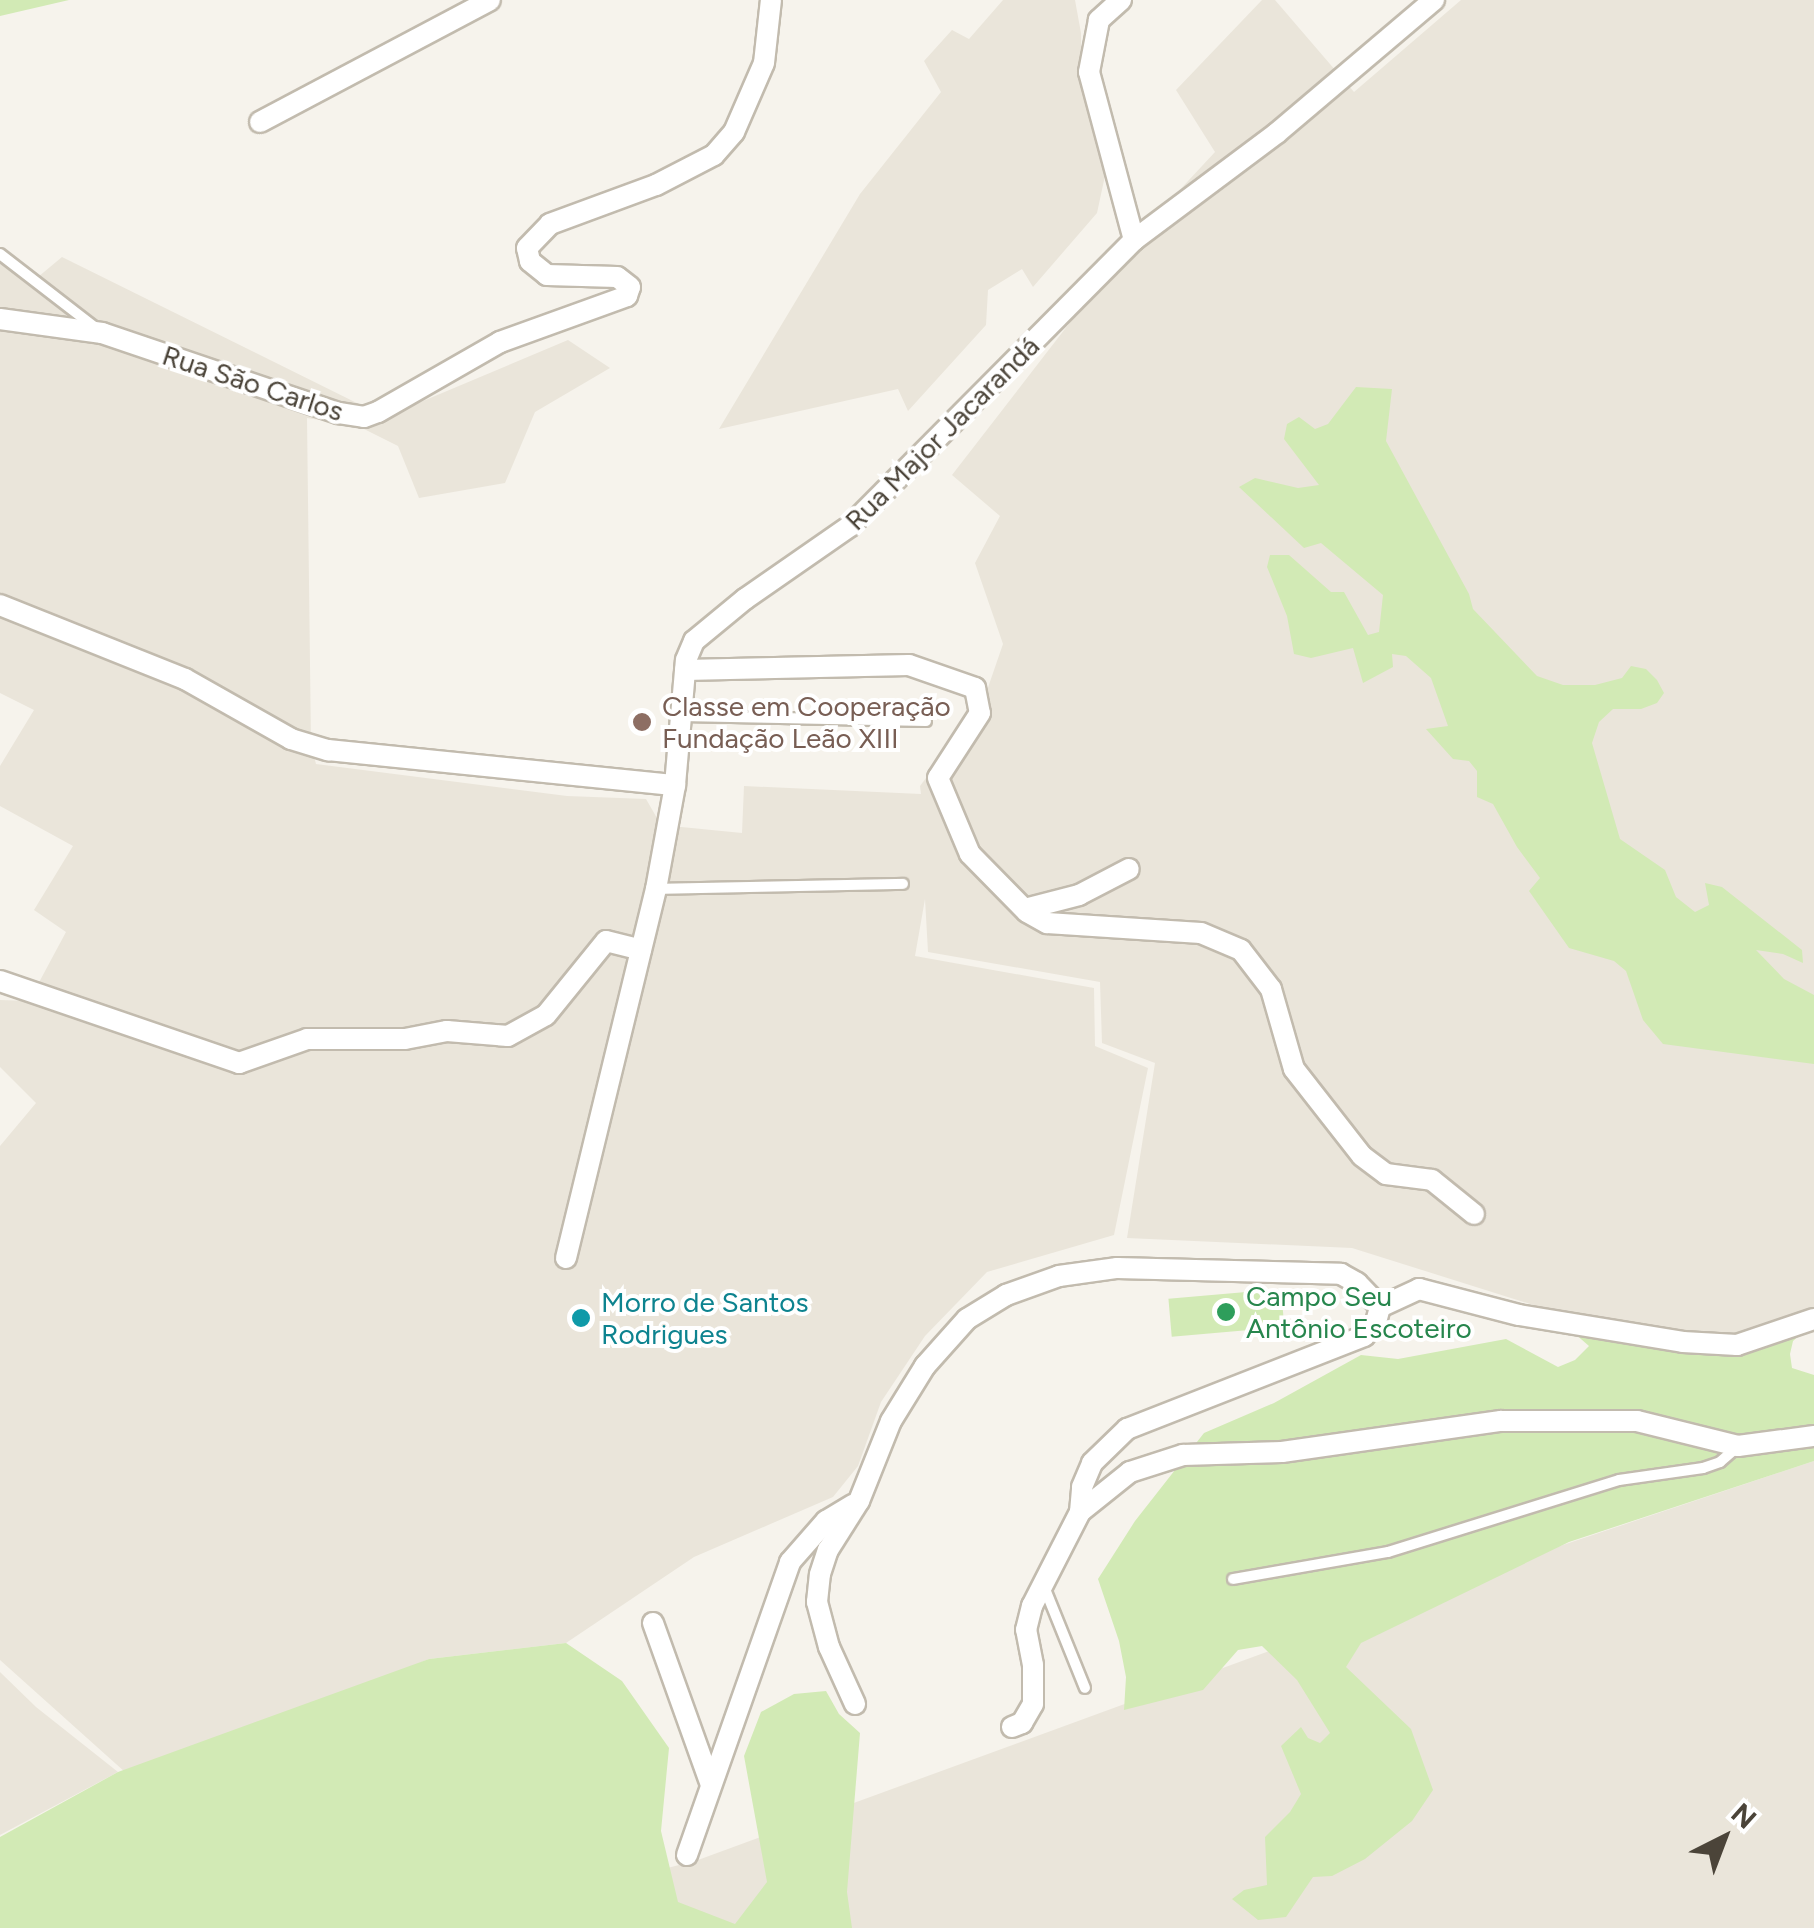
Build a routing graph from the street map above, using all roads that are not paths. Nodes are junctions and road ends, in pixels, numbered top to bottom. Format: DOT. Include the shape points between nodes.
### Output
graph roads {
  1 [pos="490,0"];
  2 [pos="771,0"];
  3 [pos="1121,0"];
  4 [pos="1434,0"];
  5 [pos="260,122"];
  6 [pos="1134,240"];
  7 [pos="0,254"];
  8 [pos="0,319"];
  9 [pos="102,333"];
  10 [pos="0,605"];
  11 [pos="685,670"];
  12 [pos="680,716"];
  13 [pos="926,721"];
  14 [pos="675,785"];
  15 [pos="1129,870"];
  16 [pos="903,884"];
  17 [pos="656,889"];
  18 [pos="1025,909"];
  19 [pos="641,950"];
  20 [pos="0,982"];
  21 [pos="1474,1214"];
  22 [pos="566,1258"];
  23 [pos="1380,1306"];
  24 [pos="1814,1319"];
  25 [pos="1814,1436"];
  26 [pos="1738,1446"];
  27 [pos="859,1501"];
  28 [pos="1080,1512"];
  29 [pos="1233,1579"];
  30 [pos="1043,1583"];
  31 [pos="654,1623"];
  32 [pos="1085,1688"];
  33 [pos="855,1704"];
  34 [pos="1012,1728"];
  35 [pos="711,1785"];
  36 [pos="687,1856"];
  1 -- 5 [label="street"];
  2 -- 9 [label="street, Rua São Carlos" via="764,63 734,132 714,155 656,186 550,224 527,248 530,261 548,275 626,280 630,288 620,302 500,342 364,417"];
  3 -- 6 [label="street" via="1098,20 1089,72"];
  4 -- 6 [label="street, Rua Major Jacarandá" via="1277,133"];
  6 -- 11 [label="street, Rua Major Jacarandá" via="850,526 715,620 694,641"];
  7 -- 9 [label="lane"];
  8 -- 9 [label="street, Rua São Carlos"];
  10 -- 14 [label="street" via="185,678 292,739 328,750"];
  11 -- 12 [label="street, Rua Major Jacarandá"];
  11 -- 18 [label="street" via="909,665 975,688 980,712 938,778 970,854"];
  12 -- 13 [label="lane"];
  12 -- 14 [label="street, Rua Major Jacarandá"];
  14 -- 17 [label="street, Rua Major Jacarandá"];
  15 -- 18 [label="street" via="1079,895"];
  16 -- 17 [label="lane"];
  17 -- 19 [label="street, Rua Major Jacarandá"];
  18 -- 21 [label="street" via="1048,923 1201,933 1241,950 1271,990 1294,1069 1362,1156 1386,1174 1432,1180"];
  19 -- 20 [label="street" via="606,941 546,1015 508,1036 446,1031 406,1039 307,1040 239,1062"];
  19 -- 22 [label="street, Rua Major Jacarandá"];
  23 -- 24 [label="street" via="1419,1290 1618,1334 1737,1346"];
  23 -- 27 [label="street" via="1341,1274 1117,1268 1060,1276 1006,1294 967,1319 925,1366 892,1421"];
  23 -- 28 [label="street" via="1364,1336 1128,1429 1092,1463"];
  25 -- 26 [label="street"];
  26 -- 28 [label="street" via="1636,1421 1501,1421 1282,1452 1183,1454 1130,1472"];
  26 -- 29 [label="lane" via="1702,1468 1619,1480 1388,1552"];
  27 -- 33 [label="street" via="828,1550 817,1602"];
  27 -- 35 [label="street" via="826,1521 790,1562"];
  28 -- 30 [label="street"];
  30 -- 32 [label="lane"];
  30 -- 34 [label="street" via="1026,1630 1033,1704"];
  31 -- 35 [label="street"];
  35 -- 36 [label="street"];
}
